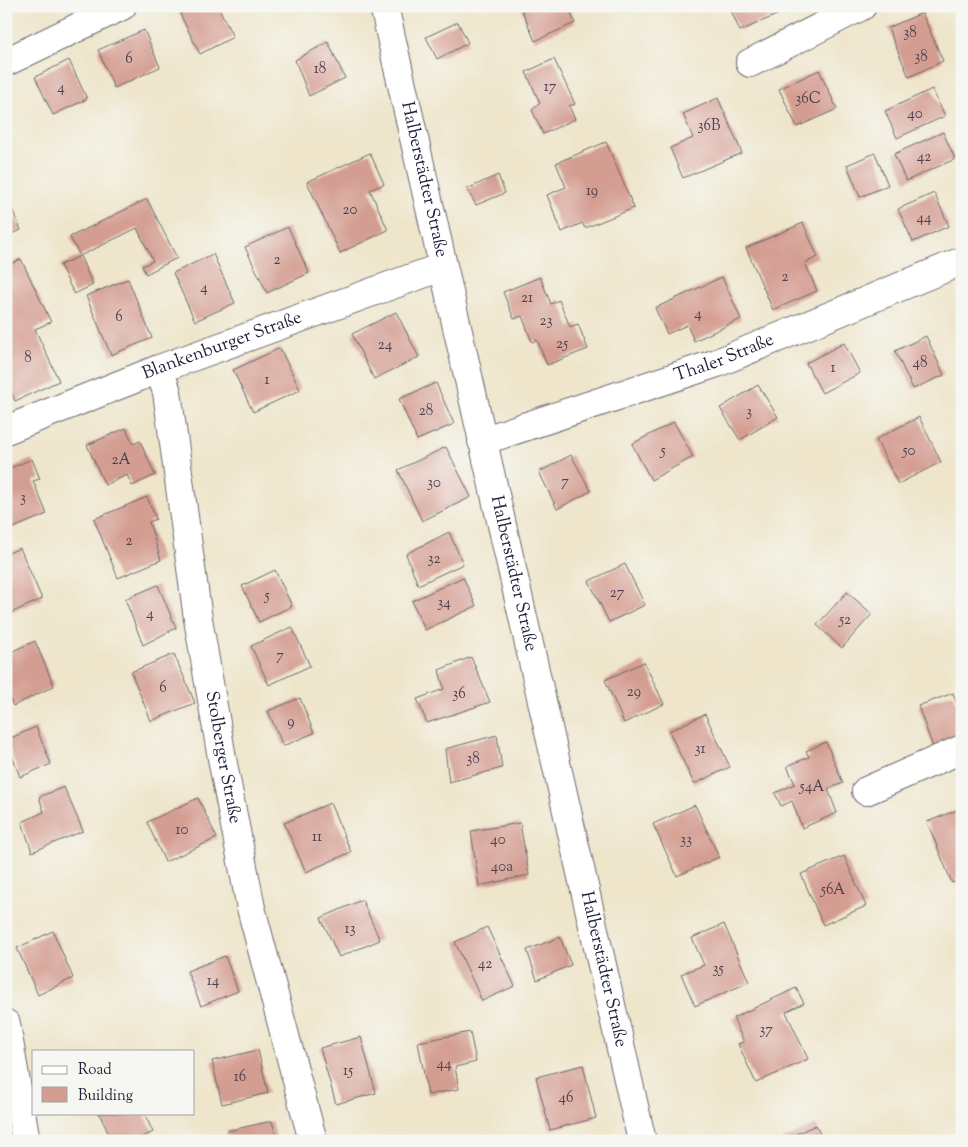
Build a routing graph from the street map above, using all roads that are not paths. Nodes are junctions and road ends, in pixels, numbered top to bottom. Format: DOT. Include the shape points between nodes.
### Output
graph roads {
  1 [pos="122,6"];
  2 [pos="384,6"];
  3 [pos="862,6"];
  4 [pos="6,62"];
  5 [pos="750,63"];
  6 [pos="962,260"];
  7 [pos="442,267"];
  8 [pos="159,369"];
  9 [pos="6,430"];
  10 [pos="482,442"];
  11 [pos="962,749"];
  12 [pos="866,791"];
  13 [pos="6,1024"];
  14 [pos="26,1141"];
  15 [pos="312,1141"];
  16 [pos="642,1141"];
  1 -- 4 [label="street"];
  2 -- 7 [label="street, Halberstädter Straße"];
  3 -- 5 [label="street"];
  6 -- 10 [label="street, Thaler Straße" via="717,363"];
  7 -- 8 [label="street, Blankenburger Straße"];
  7 -- 10 [label="street, Halberstädter Straße"];
  8 -- 9 [label="street, Blankenburger Straße"];
  8 -- 15 [label="street, Stolberger Straße" via="167,392 198,619 251,908"];
  10 -- 16 [label="street, Halberstädter Straße"];
  11 -- 12 [label="street"];
  13 -- 14 [label="street"];
}
